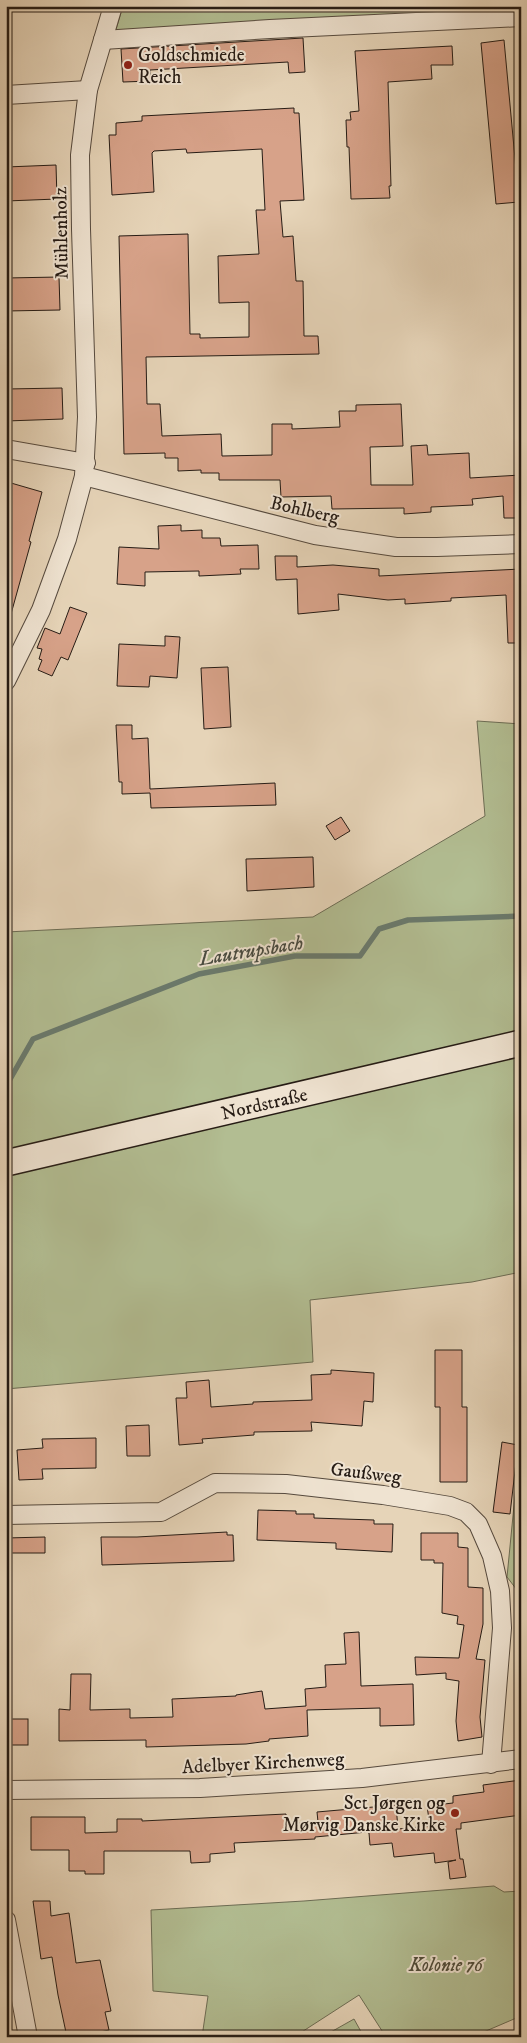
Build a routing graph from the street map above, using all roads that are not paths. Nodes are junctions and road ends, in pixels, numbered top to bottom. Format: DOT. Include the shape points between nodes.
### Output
graph roads {
  1 [pos="114,6"];
  2 [pos="521,17"];
  3 [pos="103,40"];
  4 [pos="88,90"];
  5 [pos="6,95"];
  6 [pos="6,449"];
  7 [pos="85,469"];
  8 [pos="521,544"];
  9 [pos="6,681"];
  10 [pos="521,1043"];
  11 [pos="6,1163"];
  12 [pos="6,1515"];
  13 [pos="521,1760"];
  14 [pos="492,1764"];
  15 [pos="6,1790"];
  16 [pos="6,1920"];
  17 [pos="28,2037"];
  1 -- 3 [label="street, Mühlenholz"];
  2 -- 3 [label="street"];
  3 -- 4 [label="street, Mühlenholz"];
  4 -- 5 [label="street"];
  4 -- 7 [label="street, Mühlenholz" via="80,155 87,417"];
  6 -- 7 [label="street"];
  7 -- 8 [label="street, Bohlberg" via="315,535 396,547"];
  7 -- 9 [label="street, Mühlenholz" via="67,539 41,610"];
  10 -- 11 [label="main road, Nordstraße"];
  12 -- 14 [label="street, Gaußweg" via="162,1512 215,1483 286,1484 383,1495 450,1506 466,1512 478,1524 492,1556 500,1591 502,1628"];
  13 -- 14 [label="street, Adelbyer Kirchenweg"];
  14 -- 15 [label="street, Adelbyer Kirchenweg" via="362,1778 200,1788"];
  16 -- 17 [label="street"];
}
